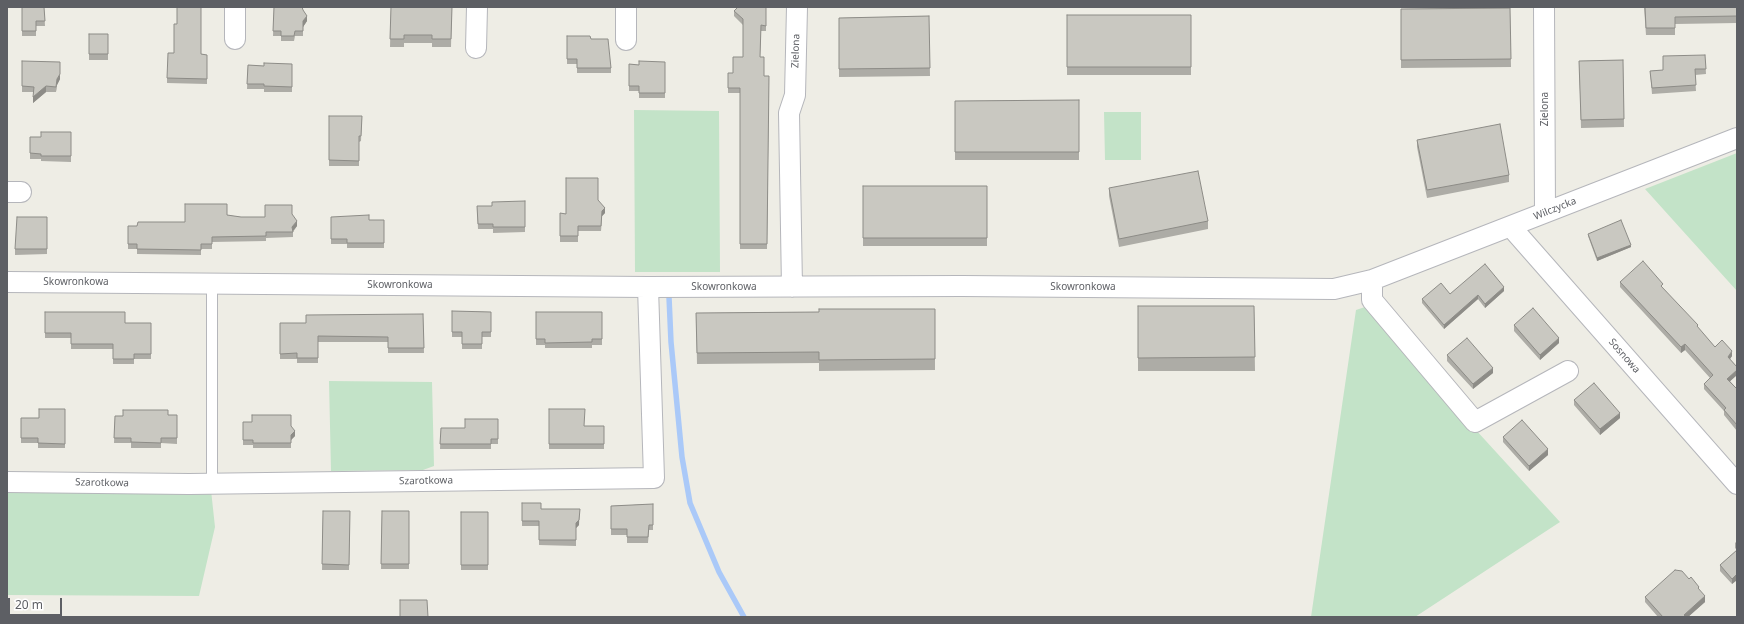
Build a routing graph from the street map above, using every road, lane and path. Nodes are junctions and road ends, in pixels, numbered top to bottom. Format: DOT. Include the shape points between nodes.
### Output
graph roads {
  1 [pos="235,7"];
  2 [pos="477,7"];
  3 [pos="626,7"];
  4 [pos="797,7"];
  5 [pos="1544,7"];
  6 [pos="235,39"];
  7 [pos="626,40"];
  8 [pos="476,48"];
  9 [pos="1737,138"];
  10 [pos="1546,212"];
  11 [pos="1511,227"];
  12 [pos="1372,280"];
  13 [pos="7,282"];
  14 [pos="212,283"];
  15 [pos="792,286"];
  16 [pos="648,287"];
  17 [pos="1568,371"];
  18 [pos="7,482"];
  19 [pos="212,484"];
  20 [pos="1737,484"];
  1 -- 6 [label="street"];
  2 -- 8 [label="street"];
  3 -- 7 [label="street"];
  4 -- 15 [label="street, Zielona" via="795,95 789,112"];
  5 -- 10 [label="street, Zielona"];
  9 -- 10 [label="street, Wilczycka"];
  10 -- 11 [label="street, Wilczycka"];
  11 -- 12 [label="street, Wilczycka"];
  11 -- 20 [label="street, Sosnowa"];
  12 -- 15 [label="street, Skowronkowa" via="1334,289"];
  12 -- 17 [label="street" via="1372,300 1475,422"];
  13 -- 14 [label="street, Skowronkowa"];
  14 -- 16 [label="street, Skowronkowa"];
  14 -- 19 [label="lane"];
  15 -- 16 [label="street, Skowronkowa"];
  16 -- 19 [label="street, Szarotkowa" via="654,478"];
  18 -- 19 [label="street, Szarotkowa"];
}
